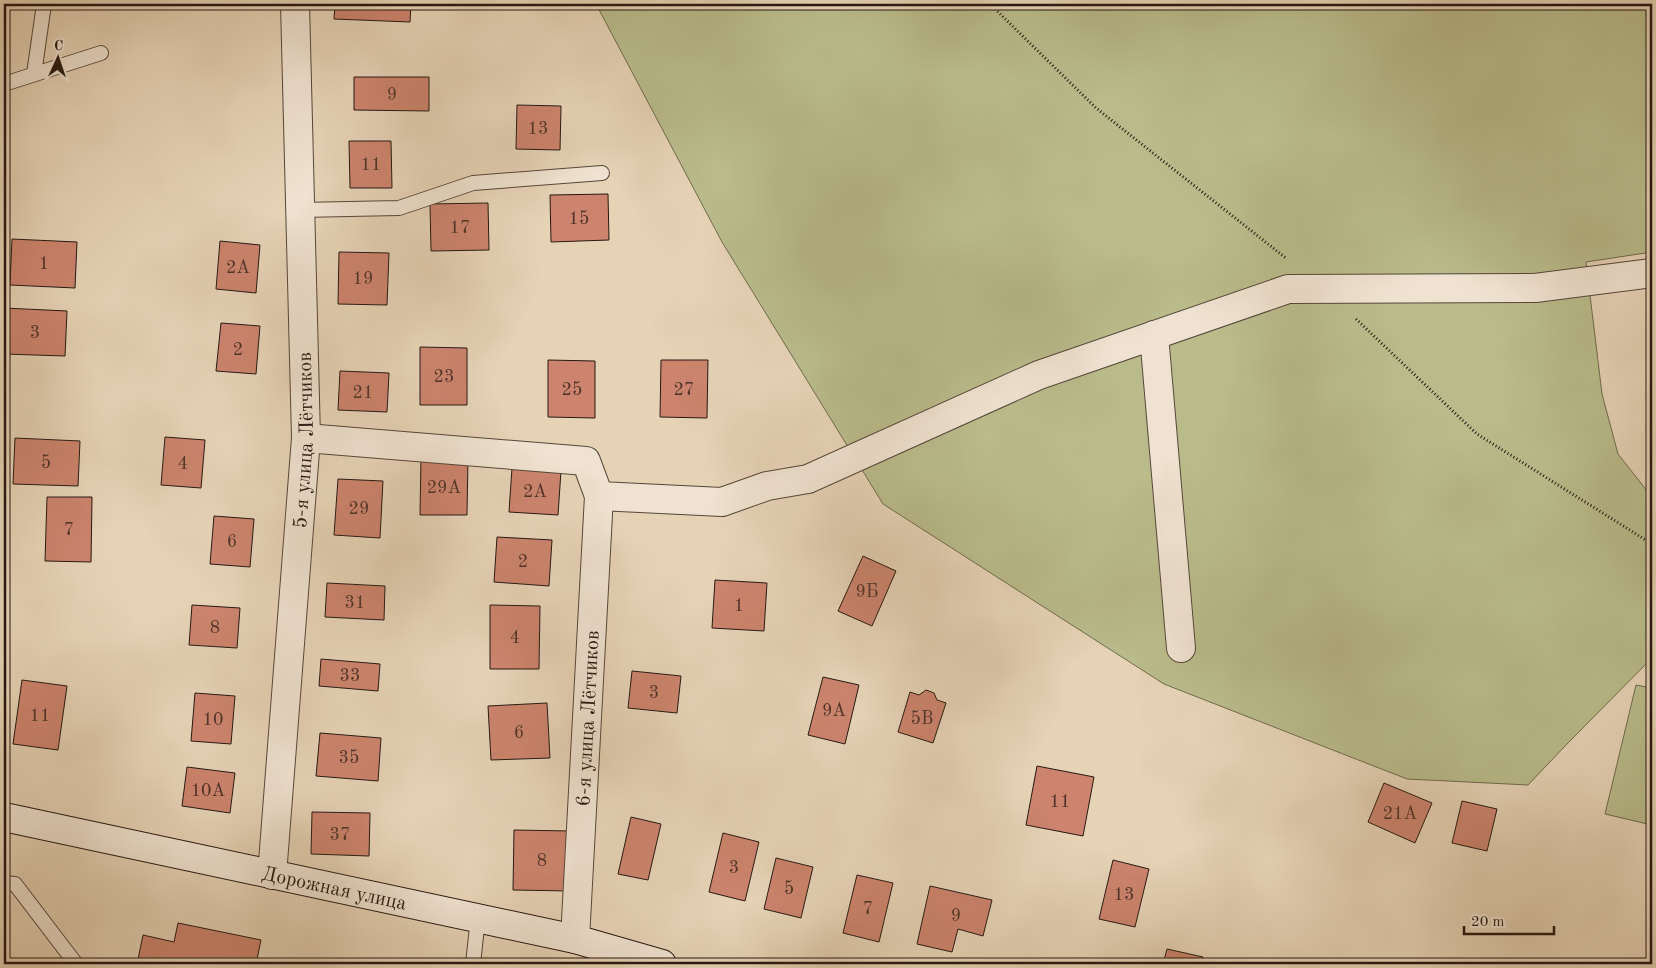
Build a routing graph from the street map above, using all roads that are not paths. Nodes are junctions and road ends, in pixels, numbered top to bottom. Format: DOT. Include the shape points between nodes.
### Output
graph roads {
  1 [pos="44,4"];
  2 [pos="295,4"];
  3 [pos="101,53"];
  4 [pos="34,74"];
  5 [pos="4,84"];
  6 [pos="602,173"];
  7 [pos="300,210"];
  8 [pos="1652,272"];
  9 [pos="1154,335"];
  10 [pos="306,438"];
  11 [pos="600,496"];
  12 [pos="1181,648"];
  13 [pos="4,817"];
  14 [pos="272,875"];
  15 [pos="4,882"];
  16 [pos="478,918"];
  17 [pos="575,940"];
  18 [pos="76,964"];
  19 [pos="473,964"];
  20 [pos="662,964"];
  1 -- 4 [label="lane"];
  2 -- 7 [label="street, 5-я улица Лётчиков"];
  3 -- 4 [label="lane"];
  4 -- 5 [label="lane"];
  6 -- 7 [label="lane" via="473,183 399,208"];
  7 -- 10 [label="street, 5-я улица Лётчиков"];
  8 -- 9 [label="street" via="1535,288 1288,288"];
  9 -- 11 [label="street" via="1039,375 808,479 767,486 722,502"];
  9 -- 12 [label="street"];
  10 -- 11 [label="street" via="586,462"];
  10 -- 14 [label="street, 5-я улица Лётчиков"];
  11 -- 17 [label="street, 6-я улица Лётчиков"];
  13 -- 14 [label="street, Дорожная улица"];
  14 -- 16 [label="street, Дорожная улица"];
  15 -- 18 [label="lane" via="16,884"];
  16 -- 17 [label="street, Дорожная улица"];
  16 -- 19 [label="lane"];
  17 -- 20 [label="street, Дорожная улица"];
}
